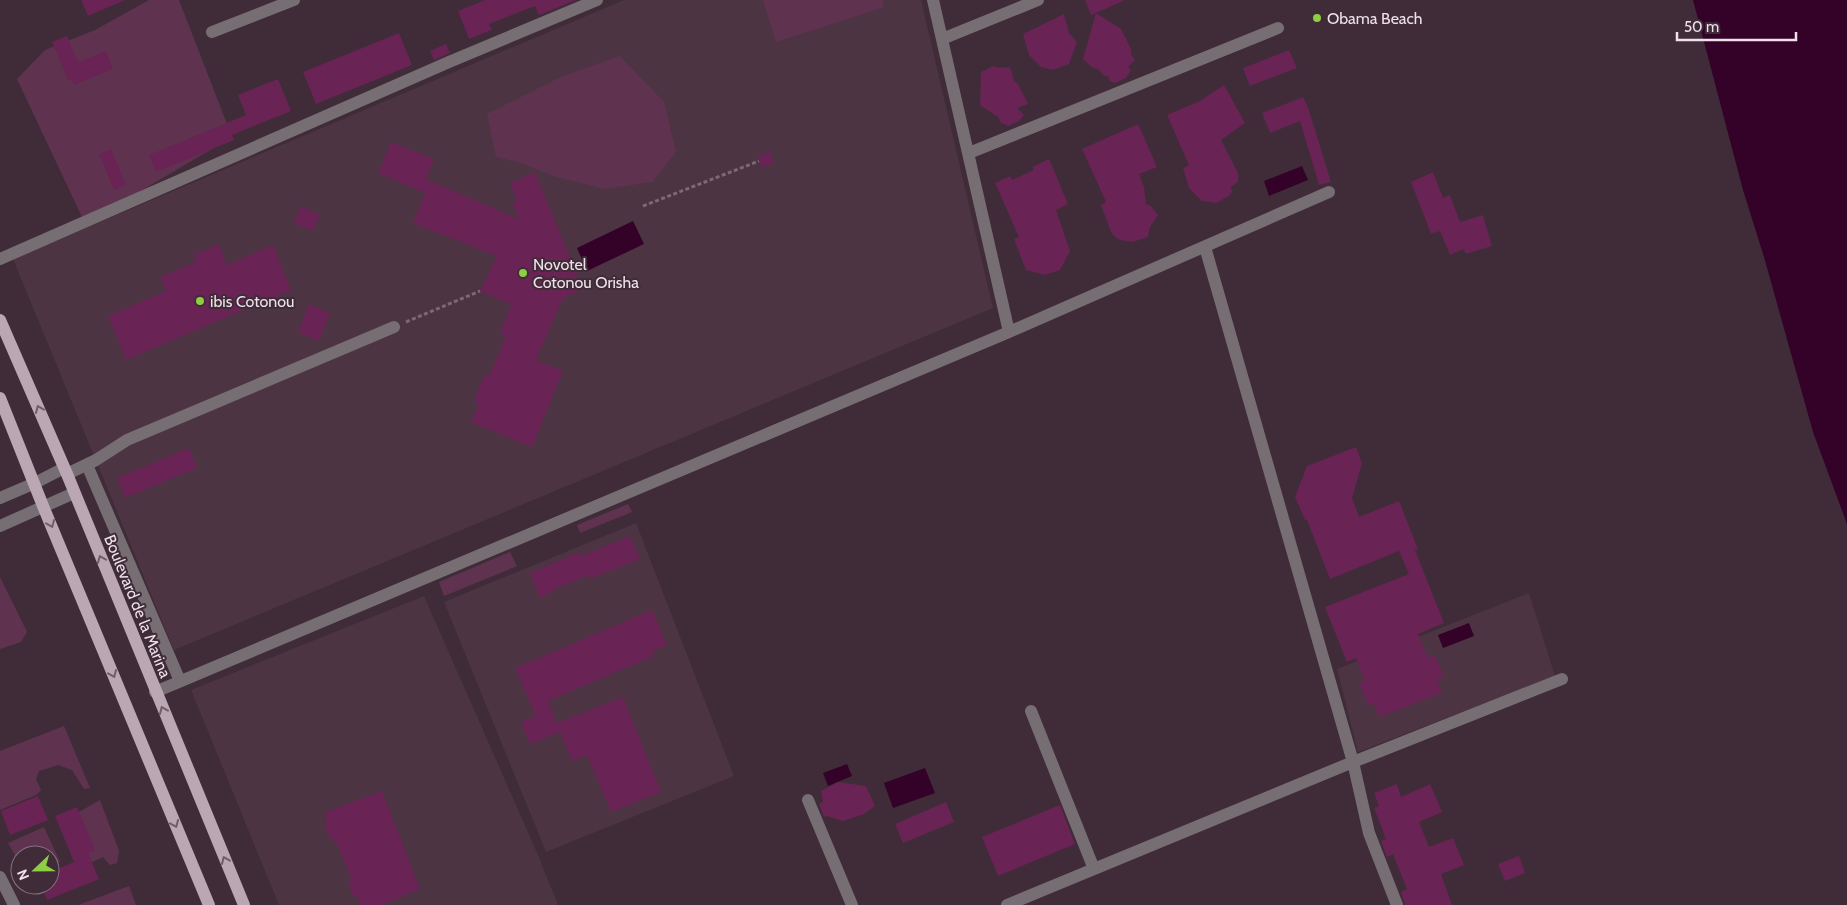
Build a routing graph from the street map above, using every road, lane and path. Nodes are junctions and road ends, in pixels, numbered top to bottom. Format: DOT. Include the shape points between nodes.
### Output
graph roads {
  1 [pos="294,0"];
  2 [pos="597,0"];
  3 [pos="933,0"];
  4 [pos="1038,0"];
  5 [pos="1278,28"];
  6 [pos="212,32"];
  7 [pos="942,39"];
  8 [pos="968,153"];
  9 [pos="759,161"];
  10 [pos="1329,192"];
  11 [pos="643,206"];
  12 [pos="1205,247"];
  13 [pos="0,259"];
  14 [pos="480,291"];
  15 [pos="0,320"];
  16 [pos="394,327"];
  17 [pos="1009,332"];
  18 [pos="0,398"];
  19 [pos="87,465"];
  20 [pos="66,471"];
  21 [pos="35,483"];
  22 [pos="74,493"];
  23 [pos="0,498"];
  24 [pos="43,506"];
  25 [pos="0,526"];
  26 [pos="1562,679"];
  27 [pos="180,682"];
  28 [pos="156,692"];
  29 [pos="1031,711"];
  30 [pos="1353,762"];
  31 [pos="808,800"];
  32 [pos="1094,869"];
  33 [pos="0,877"];
  34 [pos="14,905"];
  35 [pos="209,905"];
  36 [pos="244,905"];
  37 [pos="852,905"];
  38 [pos="1007,905"];
  39 [pos="1397,905"];
  1 -- 6 [label="street"];
  2 -- 13 [label="street"];
  3 -- 7 [label="street"];
  4 -- 7 [label="street"];
  5 -- 8 [label="street"];
  7 -- 8 [label="street"];
  8 -- 17 [label="street"];
  9 -- 11 [label="path"];
  10 -- 12 [label="street"];
  12 -- 17 [label="street"];
  12 -- 30 [label="street"];
  14 -- 16 [label="path"];
  20 -- 15 [label="main road, Boulevard de la Marina, one-way"];
  16 -- 19 [label="street" via="127,440"];
  17 -- 27 [label="street"];
  18 -- 21 [label="main road"];
  19 -- 20 [label="street"];
  19 -- 27 [label="street"];
  20 -- 21 [label="street"];
  20 -- 22 [label="main road, Boulevard de la Marina"];
  21 -- 23 [label="street"];
  21 -- 24 [label="main road"];
  22 -- 24 [label="street"];
  28 -- 22 [label="main road, Boulevard de la Marina, one-way"];
  24 -- 25 [label="street"];
  24 -- 35 [label="main road, one-way"];
  26 -- 30 [label="street"];
  27 -- 28 [label="street"];
  36 -- 28 [label="main road, Boulevard de la Marina, one-way"];
  29 -- 32 [label="street"];
  30 -- 32 [label="street"];
  30 -- 39 [label="street" via="1369,833"];
  31 -- 37 [label="street"];
  32 -- 38 [label="street"];
  33 -- 34 [label="street"];
}
